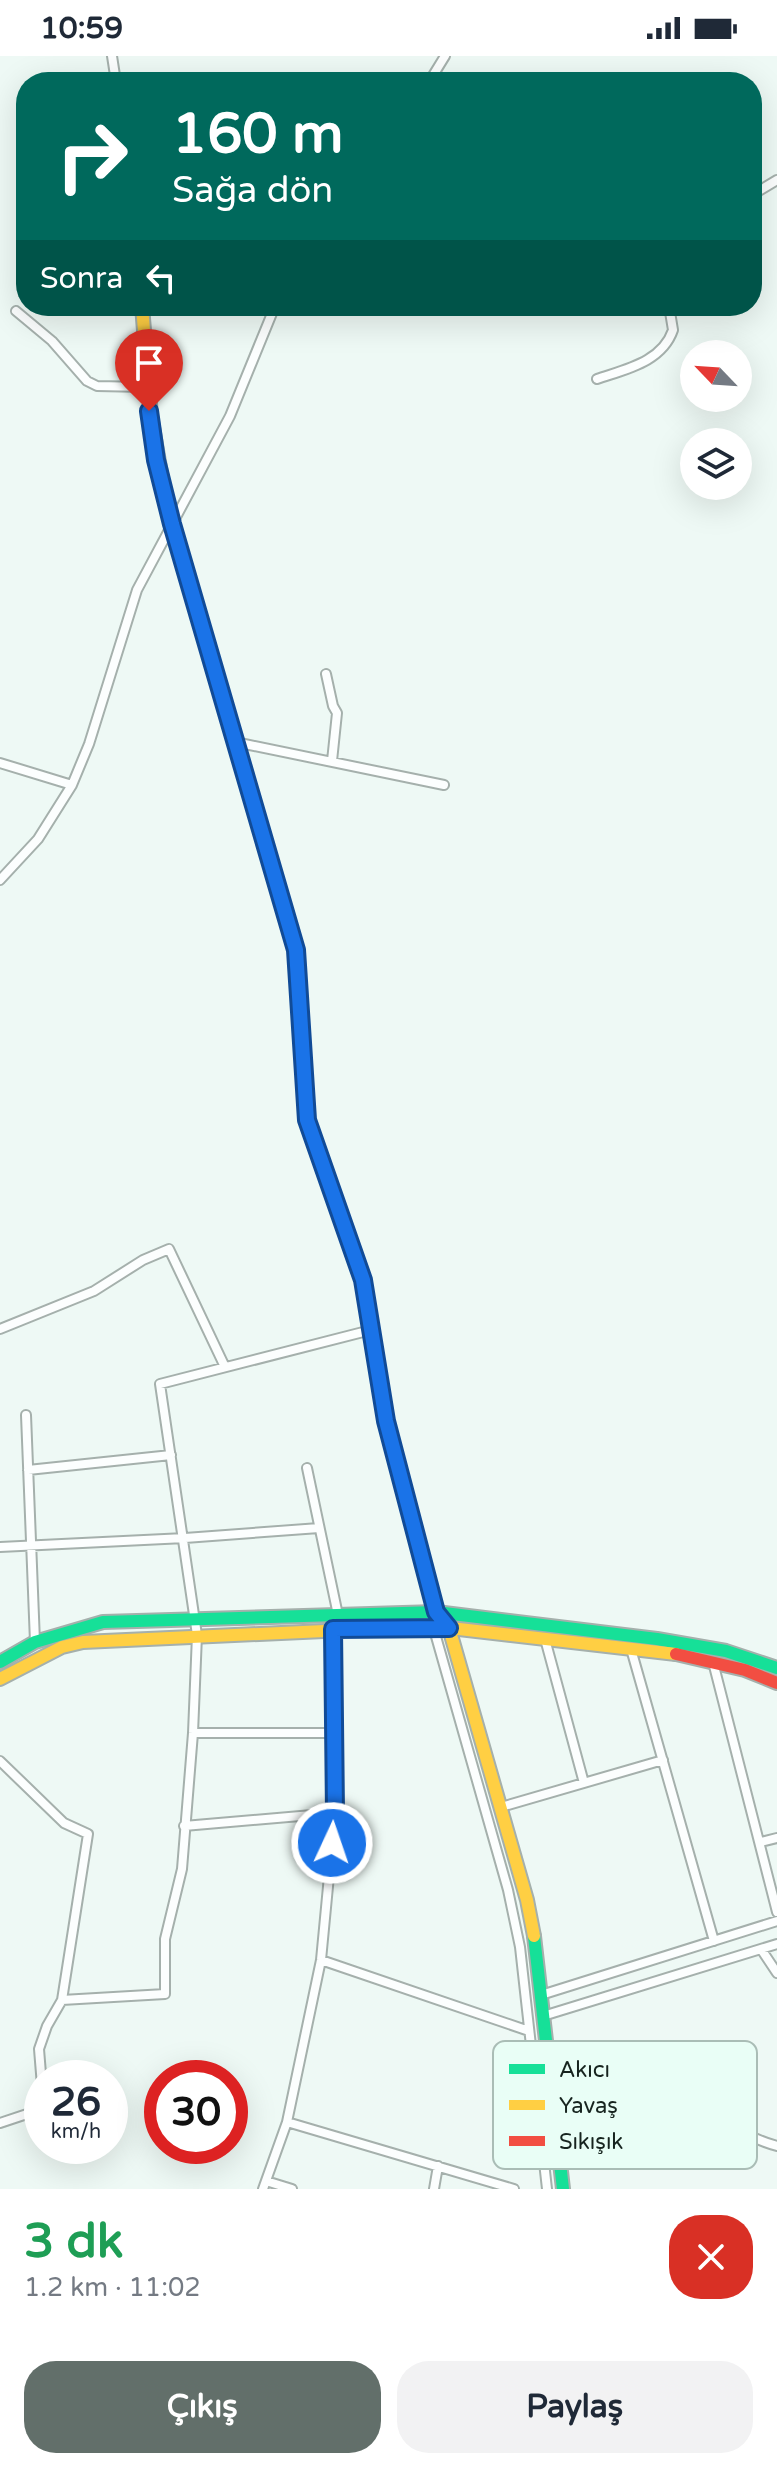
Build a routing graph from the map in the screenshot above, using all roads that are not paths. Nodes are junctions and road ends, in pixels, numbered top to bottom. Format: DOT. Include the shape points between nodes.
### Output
graph roads {
  1 [pos="22,316"];
  2 [pos="142,316"];
  3 [pos="271,316"];
  4 [pos="671,316"];
  5 [pos="597,379"];
  6 [pos="145,387"];
  7 [pos="172,524"];
  8 [pos="326,674"];
  9 [pos="235,742"];
  10 [pos="332,761"];
  11 [pos="0,763"];
  12 [pos="72,785"];
  13 [pos="444,785"];
  14 [pos="0,880"];
  15 [pos="0,1329"];
  16 [pos="371,1330"];
  17 [pos="225,1367"];
  18 [pos="26,1415"];
  19 [pos="171,1455"];
  20 [pos="307,1468"];
  21 [pos="28,1470"];
  22 [pos="319,1528"];
  23 [pos="185,1538"];
  24 [pos="31,1543"];
  25 [pos="0,1547"];
  26 [pos="436,1612"];
  27 [pos="338,1615"];
  28 [pos="196,1619"];
  29 [pos="433,1626"];
  30 [pos="449,1628"];
  31 [pos="333,1629"];
  32 [pos="197,1635"];
  33 [pos="545,1639"];
  34 [pos="35,1642"];
  35 [pos="631,1649"];
  36 [pos="0,1662"];
  37 [pos="713,1662"];
  38 [pos="777,1668"];
  39 [pos="0,1679"];
  40 [pos="777,1683"];
  41 [pos="193,1733"];
  42 [pos="332,1733"];
  43 [pos="663,1760"];
  44 [pos="2,1766"];
  45 [pos="584,1783"];
  46 [pos="501,1807"];
  47 [pos="335,1813"];
  48 [pos="184,1826"];
  49 [pos="777,1838"];
  50 [pos="761,1842"];
  51 [pos="777,1912"];
  52 [pos="777,1921"];
  53 [pos="714,1941"];
  54 [pos="777,1944"];
  55 [pos="761,1949"];
  56 [pos="321,1960"];
  57 [pos="777,1973"];
  58 [pos="541,1995"];
  59 [pos="62,2000"];
  60 [pos="543,2016"];
  61 [pos="529,2031"];
  62 [pos="530,2041"];
  63 [pos="546,2041"];
  64 [pos="40,2060"];
  65 [pos="24,2115"];
  66 [pos="287,2122"];
  67 [pos="0,2123"];
  68 [pos="757,2141"];
  69 [pos="777,2146"];
  70 [pos="438,2166"];
  71 [pos="545,2169"];
  72 [pos="561,2169"];
  73 [pos="265,2185"];
  74 [pos="292,2189"];
  75 [pos="434,2189"];
  76 [pos="514,2189"];
  77 [pos="547,2189"];
  78 [pos="563,2189"];
  1 -- 6 [label="street" via="87,381"];
  2 -- 6 [label="street"];
  3 -- 7 [label="street" via="230,416"];
  4 -- 5 [label="street" via="673,330 659,352"];
  6 -- 7 [label="street"];
  7 -- 9 [label="street"];
  7 -- 12 [label="street" via="137,590"];
  8 -- 10 [label="street" via="337,713"];
  9 -- 10 [label="street"];
  9 -- 16 [label="street" via="296,950 307,1120 363,1280"];
  10 -- 13 [label="street"];
  11 -- 12 [label="street"];
  12 -- 14 [label="street" via="38,839"];
  15 -- 17 [label="street" via="94,1291 169,1249"];
  16 -- 17 [label="street"];
  16 -- 26 [label="street" via="386,1421"];
  17 -- 19 [label="street" via="160,1384"];
  18 -- 21 [label="street"];
  19 -- 21 [label="street"];
  19 -- 23 [label="street"];
  20 -- 22 [label="street"];
  21 -- 24 [label="street"];
  22 -- 23 [label="street"];
  22 -- 27 [label="street"];
  23 -- 24 [label="street"];
  23 -- 28 [label="street"];
  24 -- 25 [label="street"];
  24 -- 34 [label="street"];
  26 -- 27 [label="street"];
  26 -- 29 [label="street"];
  26 -- 30 [label="street"];
  26 -- 38 [label="street" via="657,1639 726,1651"];
  27 -- 28 [label="street"];
  28 -- 32 [label="street"];
  28 -- 34 [label="street" via="103,1622"];
  29 -- 30 [label="street"];
  29 -- 31 [label="street"];
  29 -- 61 [label="street" via="508,1890"];
  30 -- 33 [label="street"];
  30 -- 46 [label="street"];
  31 -- 32 [label="street"];
  31 -- 42 [label="street"];
  32 -- 39 [label="street" via="83,1642"];
  32 -- 41 [label="street"];
  33 -- 35 [label="street"];
  33 -- 45 [label="street"];
  34 -- 36 [label="street"];
  35 -- 37 [label="street"];
  35 -- 43 [label="street"];
  37 -- 40 [label="street"];
  37 -- 50 [label="street"];
  41 -- 42 [label="street"];
  41 -- 48 [label="street"];
  42 -- 47 [label="street"];
  43 -- 45 [label="street"];
  43 -- 53 [label="street"];
  44 -- 59 [label="street" via="64,1823 88,1834"];
  45 -- 46 [label="street"];
  46 -- 58 [label="street" via="527,1900"];
  47 -- 48 [label="street"];
  47 -- 56 [label="street"];
  48 -- 59 [label="street" via="182,1869 165,1939 165,1994"];
  49 -- 50 [label="street"];
  50 -- 51 [label="street"];
  52 -- 53 [label="street"];
  53 -- 58 [label="street"];
  54 -- 55 [label="street"];
  55 -- 57 [label="street"];
  55 -- 60 [label="street"];
  56 -- 61 [label="street"];
  56 -- 66 [label="street"];
  58 -- 60 [label="street"];
  59 -- 64 [label="street" via="47,2026"];
  60 -- 63 [label="street"];
  61 -- 62 [label="street"];
  65 -- 67 [label="street"];
  66 -- 70 [label="street"];
  66 -- 73 [label="street"];
  68 -- 69 [label="street"];
  70 -- 75 [label="street"];
  70 -- 76 [label="street"];
  71 -- 77 [label="street"];
  72 -- 78 [label="street"];
  73 -- 74 [label="street"];
}
